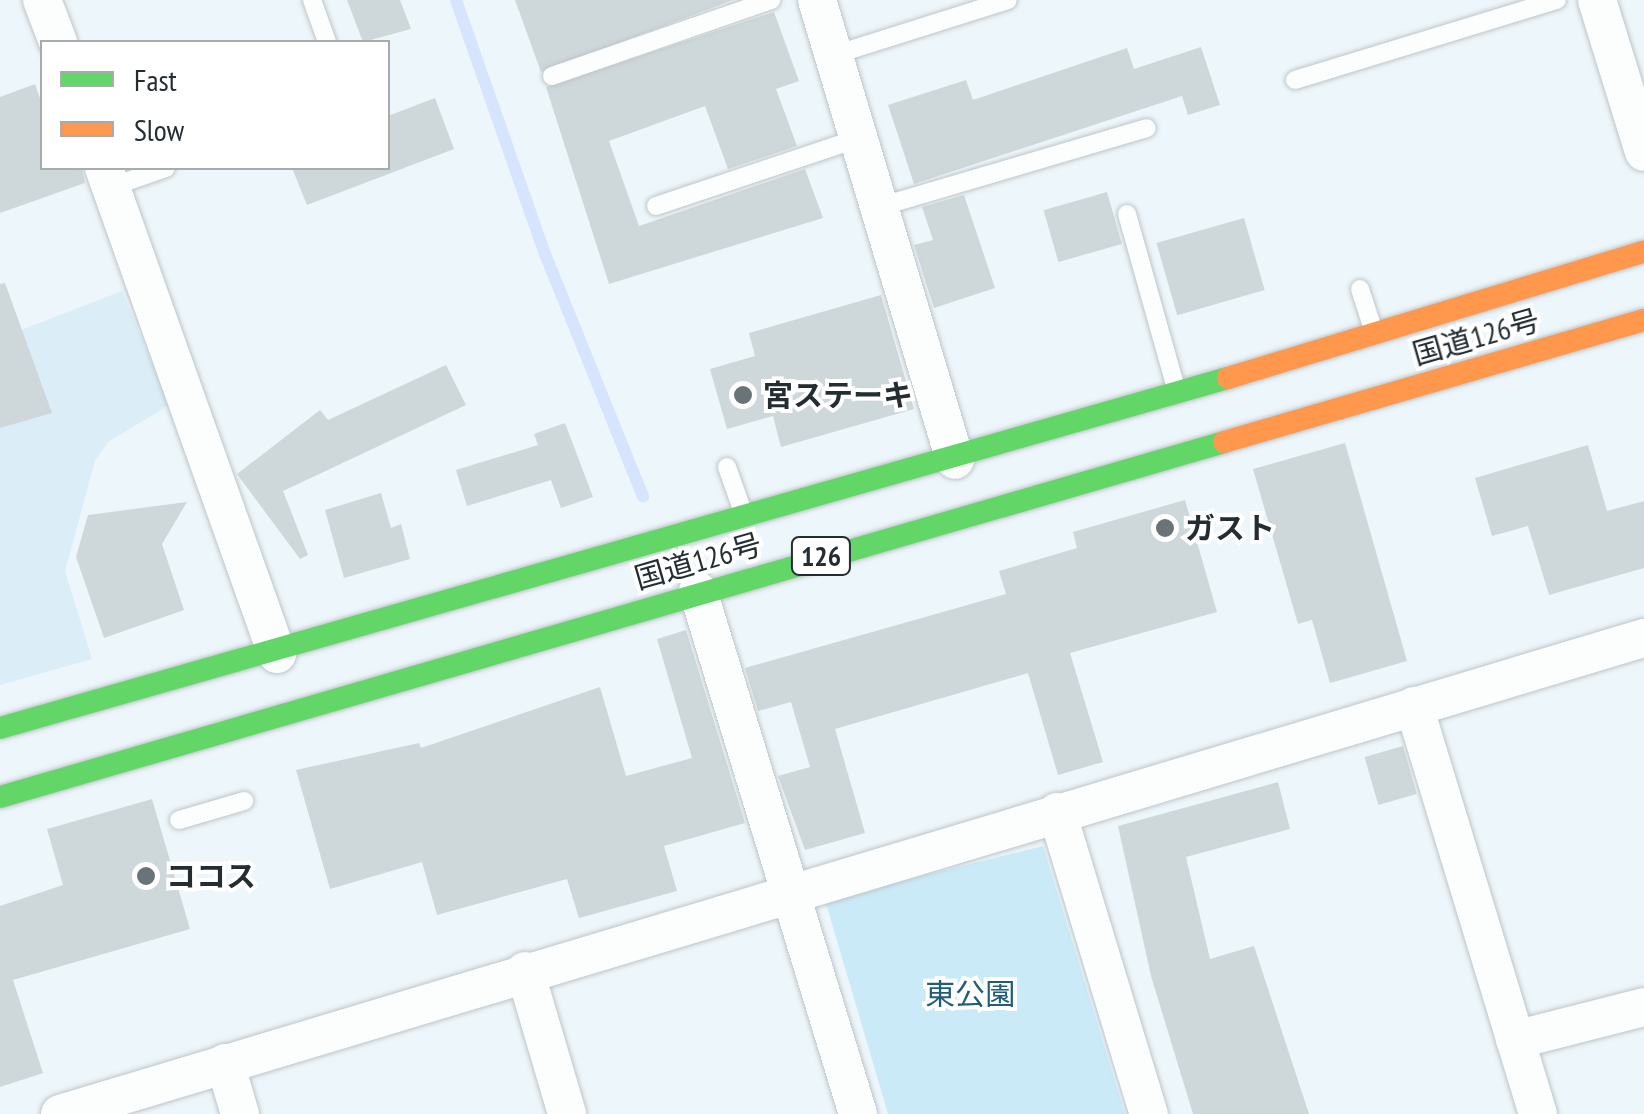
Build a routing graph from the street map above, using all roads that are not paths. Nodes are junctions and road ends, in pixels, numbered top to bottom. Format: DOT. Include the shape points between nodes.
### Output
graph roads {
  1 [pos="42,0"];
  2 [pos="312,0"];
  3 [pos="771,0"];
  4 [pos="817,0"];
  5 [pos="1008,0"];
  6 [pos="1556,0"];
  7 [pos="1598,0"];
  8 [pos="57,40"];
  9 [pos="326,40"];
  10 [pos="834,55"];
  11 [pos="552,76"];
  12 [pos="1295,80"];
  13 [pos="1147,128"];
  14 [pos="858,138"];
  15 [pos="1644,152"];
  16 [pos="153,170"];
  17 [pos="107,177"];
  18 [pos="656,206"];
  19 [pos="879,207"];
  20 [pos="1127,214"];
  21 [pos="1644,252"];
  22 [pos="1360,289"];
  23 [pos="1644,320"];
  24 [pos="1374,334"];
  25 [pos="1177,393"];
  26 [pos="955,460"];
  27 [pos="727,467"];
  28 [pos="745,521"];
  29 [pos="698,592"];
  30 [pos="1644,638"];
  31 [pos="277,654"];
  32 [pos="1414,706"];
  33 [pos="0,728"];
  34 [pos="0,797"];
  35 [pos="244,801"];
  36 [pos="1057,812"];
  37 [pos="180,820"];
  38 [pos="790,890"];
  39 [pos="526,971"];
  40 [pos="1644,1007"];
  41 [pos="1516,1040"];
  42 [pos="225,1063"];
  43 [pos="60,1114"];
  44 [pos="240,1114"];
  45 [pos="567,1114"];
  46 [pos="858,1114"];
  47 [pos="1149,1114"];
  48 [pos="1538,1114"];
  1 -- 8 [label="street"];
  2 -- 9 [label="lane"];
  3 -- 11 [label="lane"];
  4 -- 10 [label="street"];
  5 -- 10 [label="lane"];
  6 -- 12 [label="lane"];
  7 -- 15 [label="street"];
  10 -- 14 [label="street"];
  13 -- 19 [label="lane"];
  14 -- 18 [label="lane"];
  14 -- 19 [label="street"];
  16 -- 17 [label="lane"];
  17 -- 31 [label="street"];
  19 -- 26 [label="street"];
  20 -- 25 [label="lane"];
  21 -- 24 [label="highway, 国道126号 / 126"];
  22 -- 24 [label="lane"];
  23 -- 29 [label="highway, 国道126号 / 126"];
  24 -- 25 [label="highway, 国道126号 / 126"];
  25 -- 26 [label="highway, 国道126号 / 126"];
  26 -- 28 [label="highway, 国道126号 / 126"];
  27 -- 28 [label="lane"];
  28 -- 31 [label="highway, 国道126号 / 126"];
  29 -- 34 [label="highway, 国道126号 / 126"];
  29 -- 38 [label="street"];
  30 -- 32 [label="street"];
  31 -- 33 [label="highway, 国道126号 / 126"];
  32 -- 36 [label="street"];
  32 -- 41 [label="street"];
  35 -- 37 [label="lane"];
  36 -- 38 [label="street"];
  36 -- 47 [label="street"];
  38 -- 39 [label="street"];
  38 -- 46 [label="street"];
  39 -- 42 [label="street"];
  39 -- 45 [label="street"];
  40 -- 41 [label="street"];
  41 -- 48 [label="street"];
  42 -- 43 [label="street"];
  42 -- 44 [label="street"];
}
